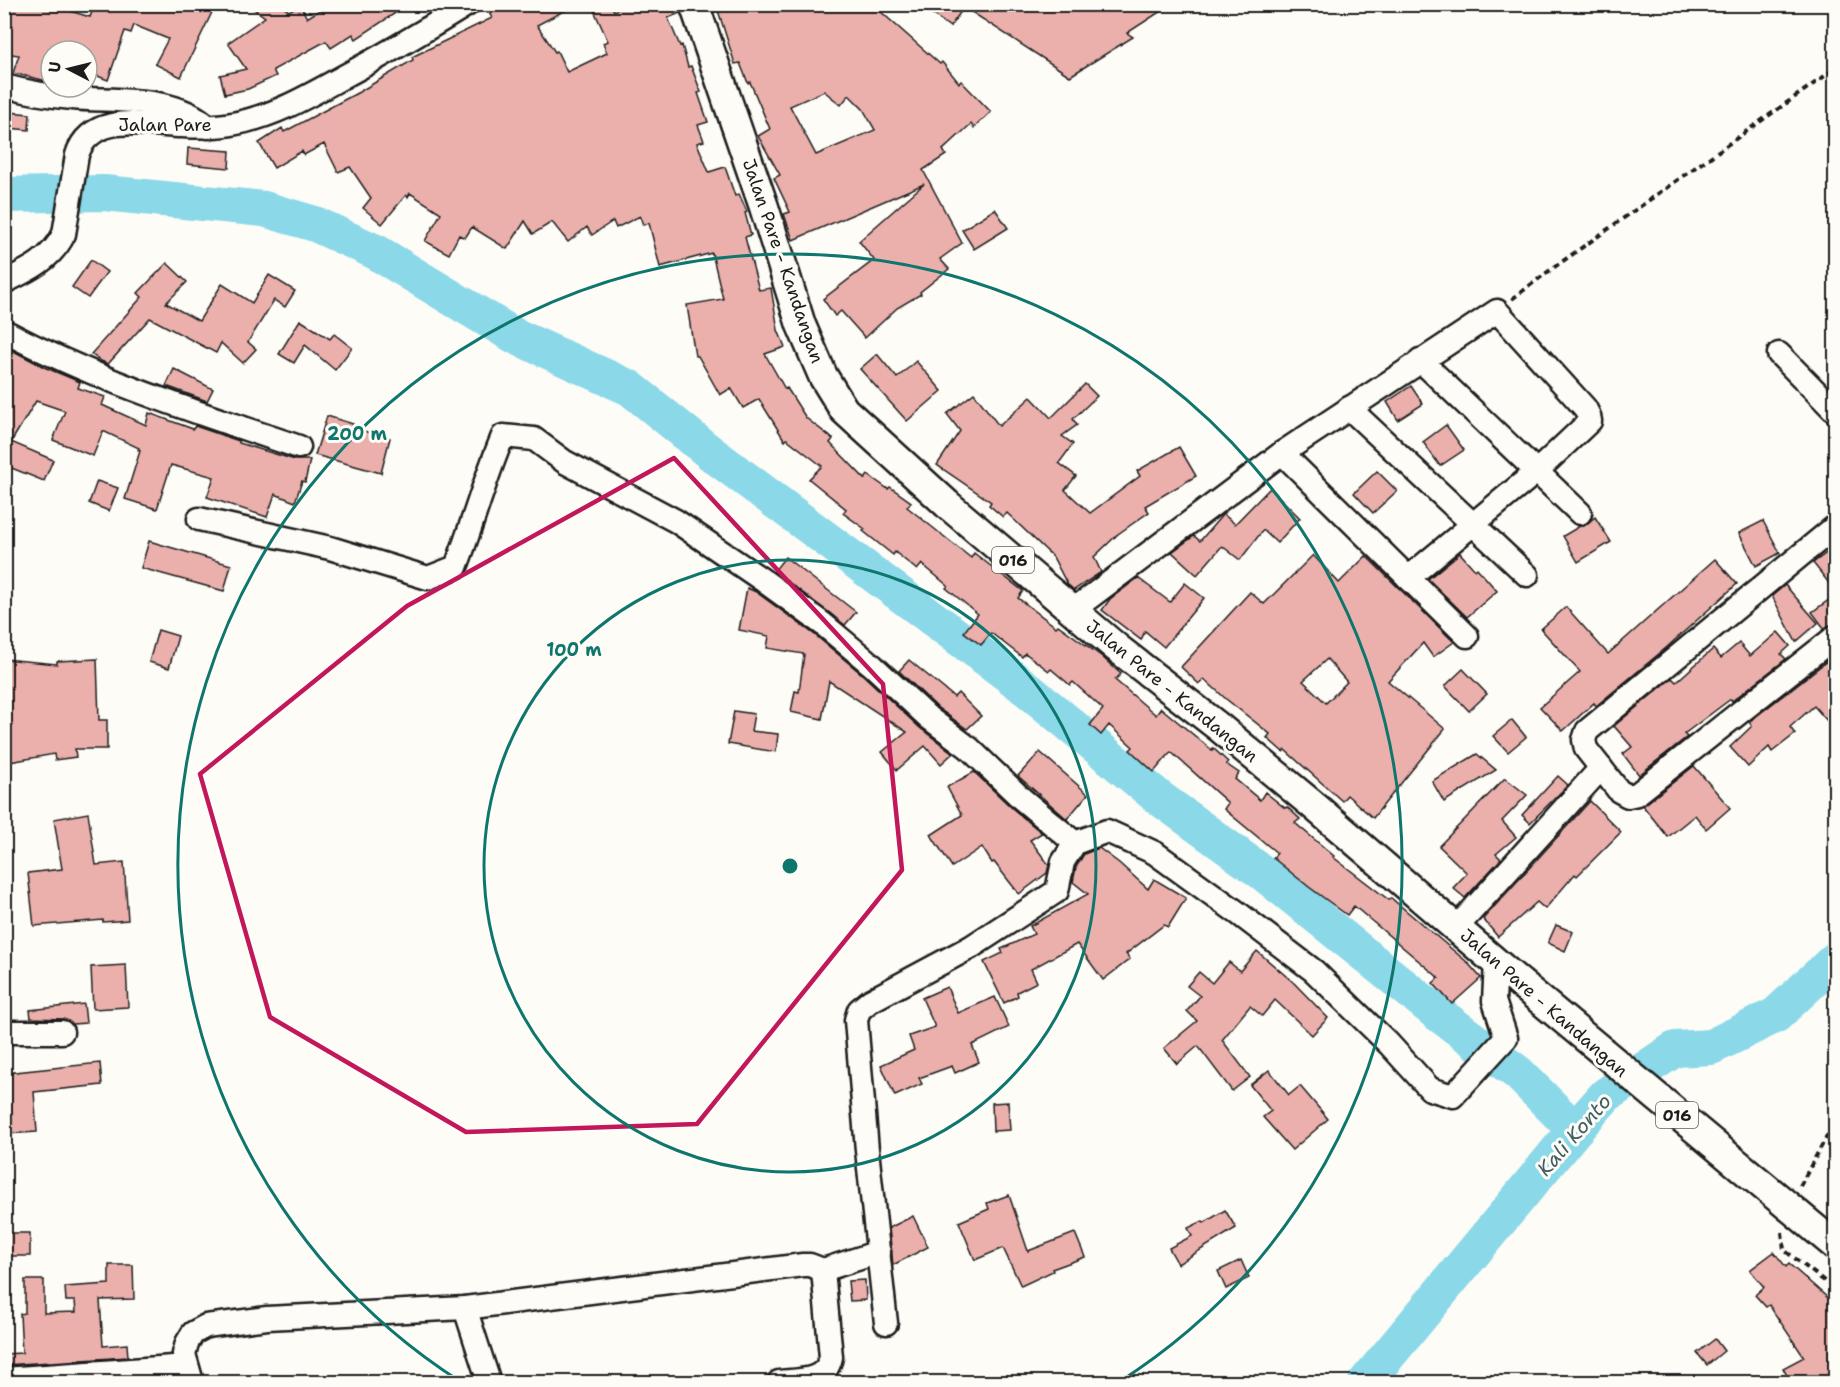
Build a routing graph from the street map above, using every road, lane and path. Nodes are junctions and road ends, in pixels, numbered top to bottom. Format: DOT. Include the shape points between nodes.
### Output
graph roads {
  1 [pos="468,4"];
  2 [pos="694,4"];
  3 [pos="1836,68"];
  4 [pos="4,86"];
  5 [pos="208,127"];
  6 [pos="4,282"];
  7 [pos="1497,310"];
  8 [pos="4,331"];
  9 [pos="1779,354"];
  10 [pos="1420,360"];
  11 [pos="1349,408"];
  12 [pos="1836,412"];
  13 [pos="299,447"];
  14 [pos="1282,453"];
  15 [pos="1536,472"];
  16 [pos="1580,513"];
  17 [pos="200,519"];
  18 [pos="1473,525"];
  19 [pos="1836,526"];
  20 [pos="1527,575"];
  21 [pos="1408,578"];
  22 [pos="1073,610"];
  23 [pos="1467,636"];
  24 [pos="1836,636"];
  25 [pos="1601,768"];
  26 [pos="1075,843"];
  27 [pos="1457,927"];
  28 [pos="1496,962"];
  29 [pos="4,1032"];
  30 [pos="62,1032"];
  31 [pos="1836,1119"];
  32 [pos="1812,1161"];
  33 [pos="1836,1246"];
  34 [pos="879,1252"];
  35 [pos="823,1270"];
  36 [pos="465,1308"];
  37 [pos="886,1323"];
  38 [pos="190,1374"];
  39 [pos="4,1379"];
  40 [pos="489,1383"];
  41 [pos="779,1383"];
  1 -- 5 [label="street, Jalan Pare" via="305,98 264,116"];
  2 -- 22 [label="main road, Jalan Pare - Kandangan / 016" via="801,325 834,395 844,410 897,461"];
  3 -- 7 [label="path"];
  4 -- 5 [label="street" via="35,94 150,103 191,113"];
  5 -- 6 [label="street, Jalan Pare" via="115,124 94,130 77,154 64,234 58,246 43,261"];
  7 -- 10 [label="street"];
  7 -- 15 [label="street" via="1590,416 1588,424"];
  8 -- 13 [label="street" via="173,405"];
  9 -- 12 [label="street"];
  10 -- 11 [label="street"];
  10 -- 15 [label="street"];
  11 -- 14 [label="street"];
  11 -- 18 [label="street"];
  14 -- 21 [label="street"];
  14 -- 22 [label="street"];
  15 -- 16 [label="street"];
  15 -- 18 [label="street"];
  17 -- 26 [label="street" via="330,548 428,578 456,567 503,436 534,440 565,462 676,521 764,581 864,658"];
  18 -- 20 [label="street"];
  18 -- 21 [label="street"];
  19 -- 25 [label="street" via="1587,731 1584,745"];
  21 -- 23 [label="street"];
  22 -- 27 [label="main road, Jalan Pare - Kandangan / 016"];
  24 -- 25 [label="street" via="1637,794 1623,795"];
  25 -- 27 [label="street"];
  26 -- 28 [label="street" via="1107,831 1155,853 1314,971 1430,1089 1453,1096 1506,1038 1494,1001"];
  26 -- 34 [label="street" via="1063,862 1057,891 971,947 870,1001 857,1014"];
  27 -- 28 [label="main road, Jalan Pare - Kandangan / 016"];
  28 -- 33 [label="main road, Jalan Pare - Kandangan / 016, bridge"];
  29 -- 30 [label="street"];
  31 -- 32 [label="path"];
  34 -- 35 [label="street"];
  34 -- 37 [label="street"];
  35 -- 36 [label="street" via="803,1265"];
  35 -- 41 [label="street" via="831,1357 828,1369 812,1378"];
  36 -- 38 [label="street" via="267,1318 206,1326 193,1333 187,1343 184,1354"];
  36 -- 40 [label="street"];
  38 -- 39 [label="street"];
}
